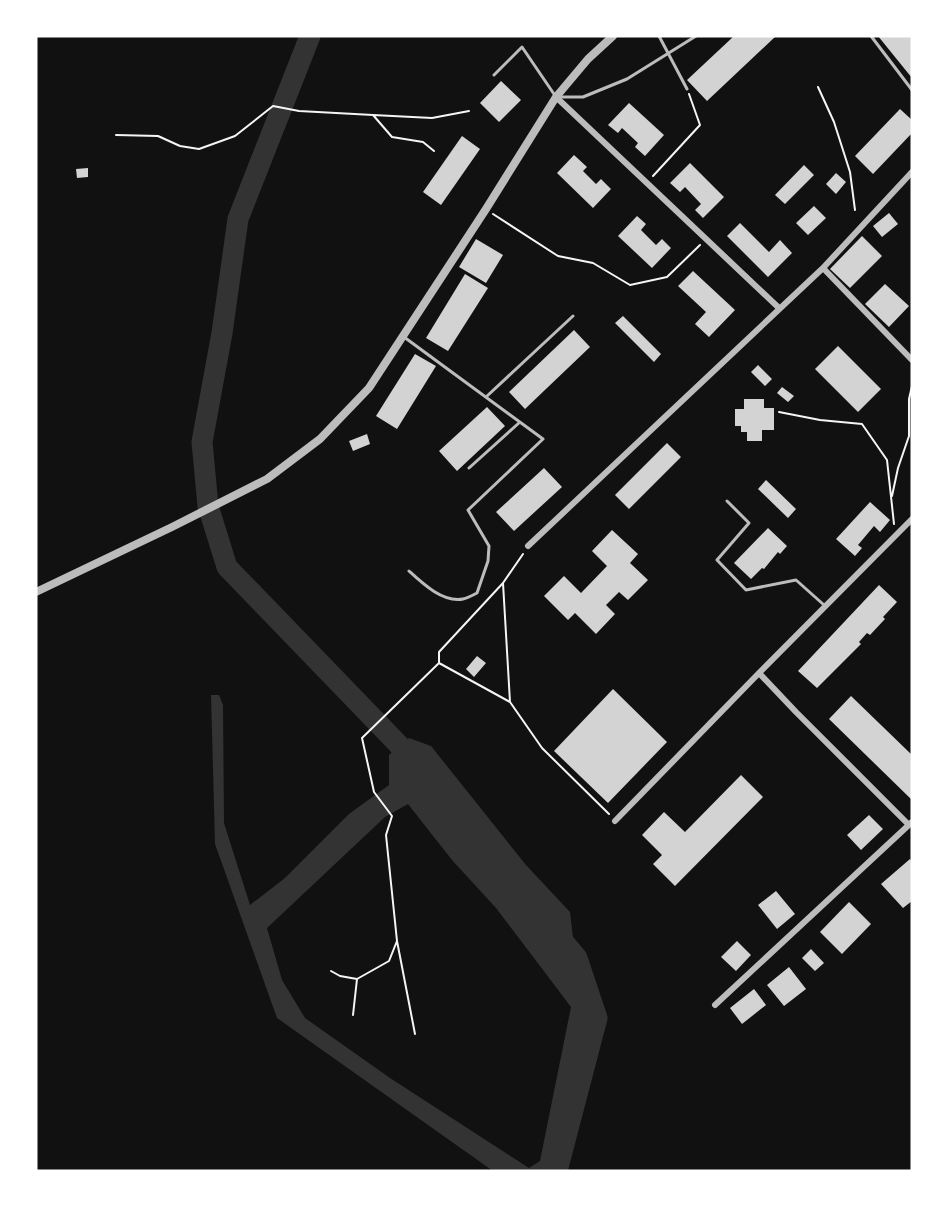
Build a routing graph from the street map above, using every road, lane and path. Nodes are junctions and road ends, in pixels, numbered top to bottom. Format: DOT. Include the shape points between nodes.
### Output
graph roads {
  1 [pos="613,36"];
  2 [pos="659,36"];
  3 [pos="696,36"];
  4 [pos="871,36"];
  5 [pos="668,53"];
  6 [pos="494,75"];
  7 [pos="818,87"];
  8 [pos="687,89"];
  9 [pos="912,90"];
  10 [pos="556,97"];
  11 [pos="470,111"];
  12 [pos="373,115"];
  13 [pos="116,135"];
  14 [pos="434,151"];
  15 [pos="912,172"];
  16 [pos="646,182"];
  17 [pos="486,209"];
  18 [pos="855,210"];
  19 [pos="703,242"];
  20 [pos="823,268"];
  21 [pos="778,308"];
  22 [pos="573,316"];
  23 [pos="403,336"];
  24 [pos="912,360"];
  25 [pos="912,386"];
  26 [pos="486,397"];
  27 [pos="779,412"];
  28 [pos="520,422"];
  29 [pos="470,468"];
  30 [pos="891,499"];
  31 [pos="727,501"];
  32 [pos="912,519"];
  33 [pos="896,536"];
  34 [pos="528,546"];
  35 [pos="409,571"];
  36 [pos="503,583"];
  37 [pos="36,592"];
  38 [pos="825,607"];
  39 [pos="439,663"];
  40 [pos="759,673"];
  41 [pos="510,702"];
  42 [pos="615,821"];
  43 [pos="910,824"];
  44 [pos="397,941"];
  45 [pos="331,971"];
  46 [pos="357,979"];
  47 [pos="715,1005"];
  48 [pos="353,1015"];
  49 [pos="415,1034"];
  1 -- 10 [label="street"];
  2 -- 5 [label="lane"];
  3 -- 5 [label="lane"];
  4 -- 9 [label="lane"];
  5 -- 8 [label="lane"];
  5 -- 10 [label="lane" via="627,79 583,97"];
  6 -- 10 [label="lane" via="522,47"];
  7 -- 18 [label="path" via="850,172"];
  8 -- 16 [label="path" via="700,125"];
  10 -- 16 [label="street"];
  10 -- 17 [label="street"];
  11 -- 12 [label="path" via="432,118"];
  12 -- 13 [label="path" via="273,106 235,136 199,149 158,136"];
  12 -- 14 [label="path" via="392,137 423,142"];
  15 -- 20 [label="street"];
  16 -- 21 [label="street"];
  17 -- 19 [label="path" via="558,256 593,263 630,285 667,277"];
  17 -- 23 [label="street"];
  20 -- 21 [label="street"];
  20 -- 24 [label="street"];
  21 -- 34 [label="street"];
  22 -- 26 [label="lane"];
  23 -- 26 [label="lane"];
  23 -- 37 [label="street" via="369,388 320,439 267,479"];
  25 -- 30 [label="path" via="909,436"];
  26 -- 28 [label="lane"];
  27 -- 30 [label="path" via="862,424 887,460"];
  28 -- 29 [label="lane"];
  28 -- 35 [label="lane" via="543,439 468,510 489,546 477,593 462,599 442,596"];
  30 -- 33 [label="path"];
  31 -- 38 [label="lane" via="749,523 717,560 746,590 796,580"];
  32 -- 33 [label="street"];
  33 -- 38 [label="street"];
  34 -- 36 [label="path"];
  36 -- 39 [label="path" via="439,652"];
  36 -- 41 [label="path"];
  38 -- 40 [label="street"];
  39 -- 41 [label="path"];
  39 -- 44 [label="path" via="362,738 374,792 392,816 386,836"];
  40 -- 42 [label="street"];
  40 -- 43 [label="street"];
  41 -- 42 [label="path" via="542,748"];
  43 -- 47 [label="street"];
  44 -- 46 [label="path" via="389,961"];
  44 -- 49 [label="path"];
  45 -- 46 [label="path"];
  46 -- 48 [label="path"];
}
